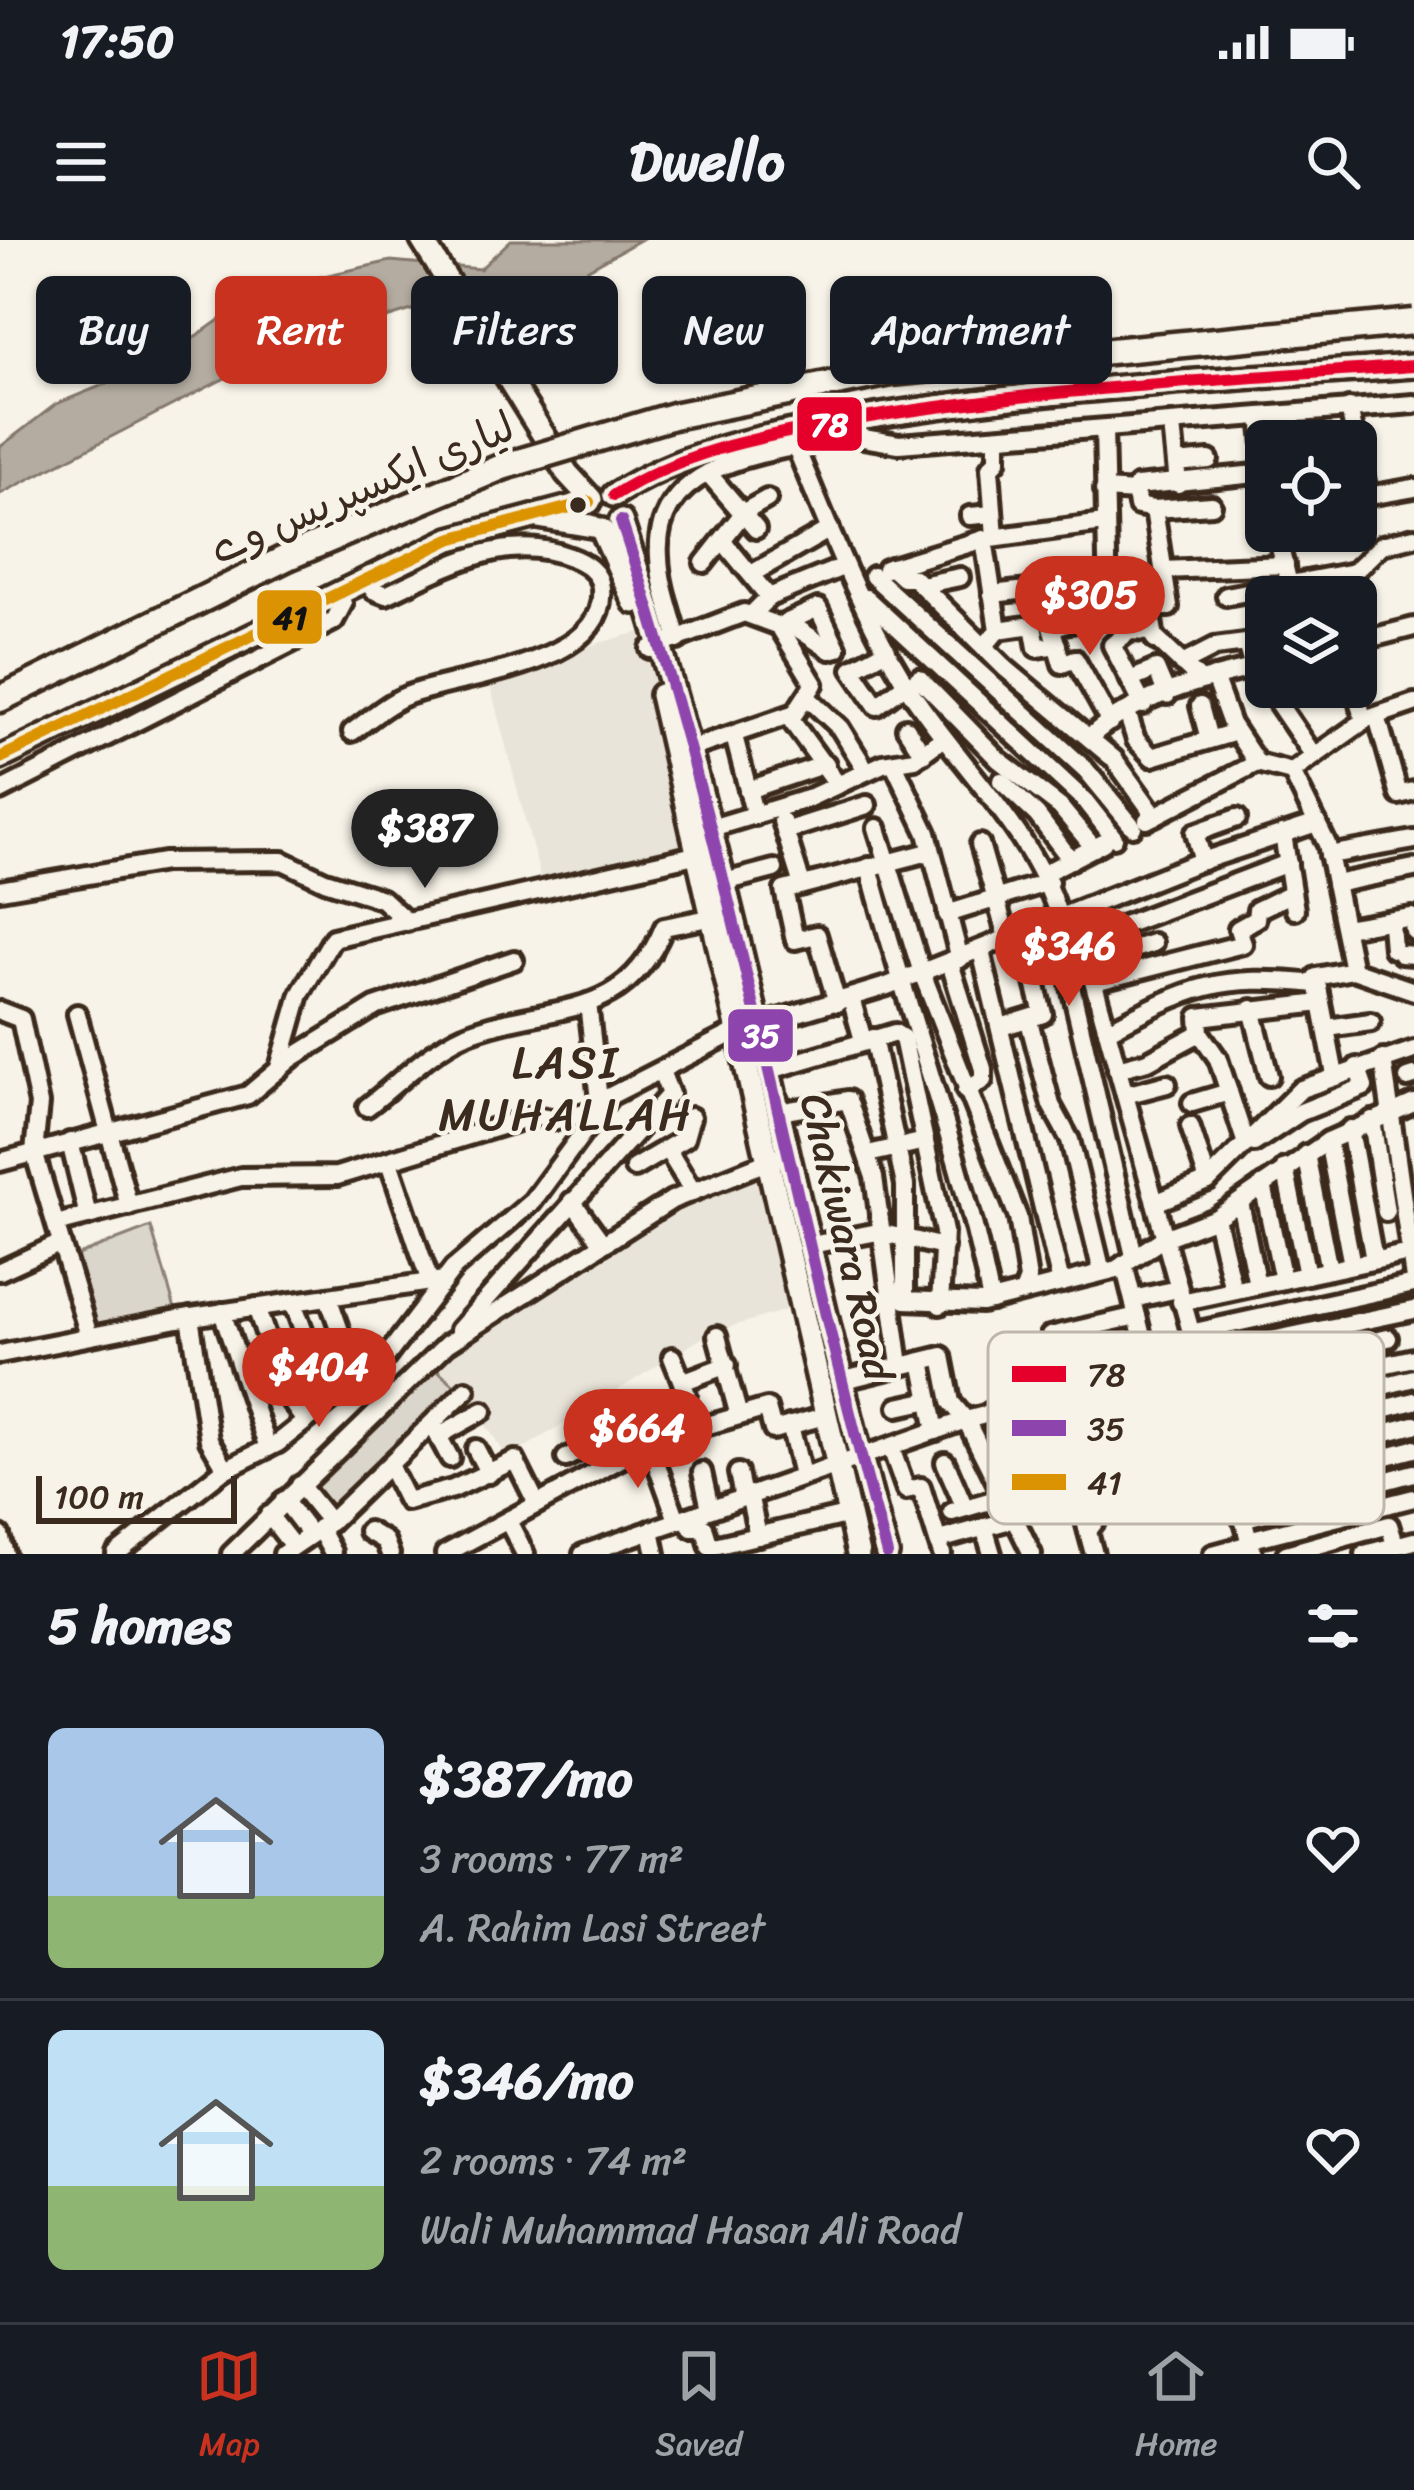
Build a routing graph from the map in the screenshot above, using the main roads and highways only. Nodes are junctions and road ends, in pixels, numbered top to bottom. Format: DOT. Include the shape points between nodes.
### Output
graph roads {
  1 [pos="422,240"];
  2 [pos="1414,322"];
  3 [pos="1414,366"];
  4 [pos="598,499"];
  5 [pos="531,516"];
  6 [pos="605,526"];
  7 [pos="0,699"];
  8 [pos="0,758"];
  9 [pos="699,839"];
  10 [pos="746,1028"];
  11 [pos="777,1157"];
  12 [pos="849,1461"];
  13 [pos="858,1554"];
  14 [pos="886,1554"];
  1 -- 4 [label="main road" via="572,481"];
  2 -- 7 [label="highway, لیاری ایکسپریس وے, bridge" via="937,365 651,422 417,500"];
  3 -- 4 [label="main road" via="907,409 697,454"];
  4 -- 5 [label="main road"];
  4 -- 6 [label="main road" via="586,516"];
  4 -- 6 [label="main road" via="623,510"];
  5 -- 6 [label="main road"];
  5 -- 8 [label="main road" via="450,539"];
  6 -- 9 [label="main road, Chakiwara Road" via="663,645"];
  9 -- 10 [label="main road, Chakiwara Road" via="709,918"];
  9 -- 10 [label="main road, Chakiwara Road" via="724,882"];
  10 -- 11 [label="main road, Chakiwara Road"];
  10 -- 11 [label="main road, Chakiwara Road" via="779,1112"];
  11 -- 12 [label="main road, Chakiwara Road" via="811,1245"];
  11 -- 12 [label="main road, Chakiwara Road" via="825,1416"];
  12 -- 13 [label="main road, Chakiwara Road"];
  12 -- 14 [label="main road, Chakiwara Road"];
}
